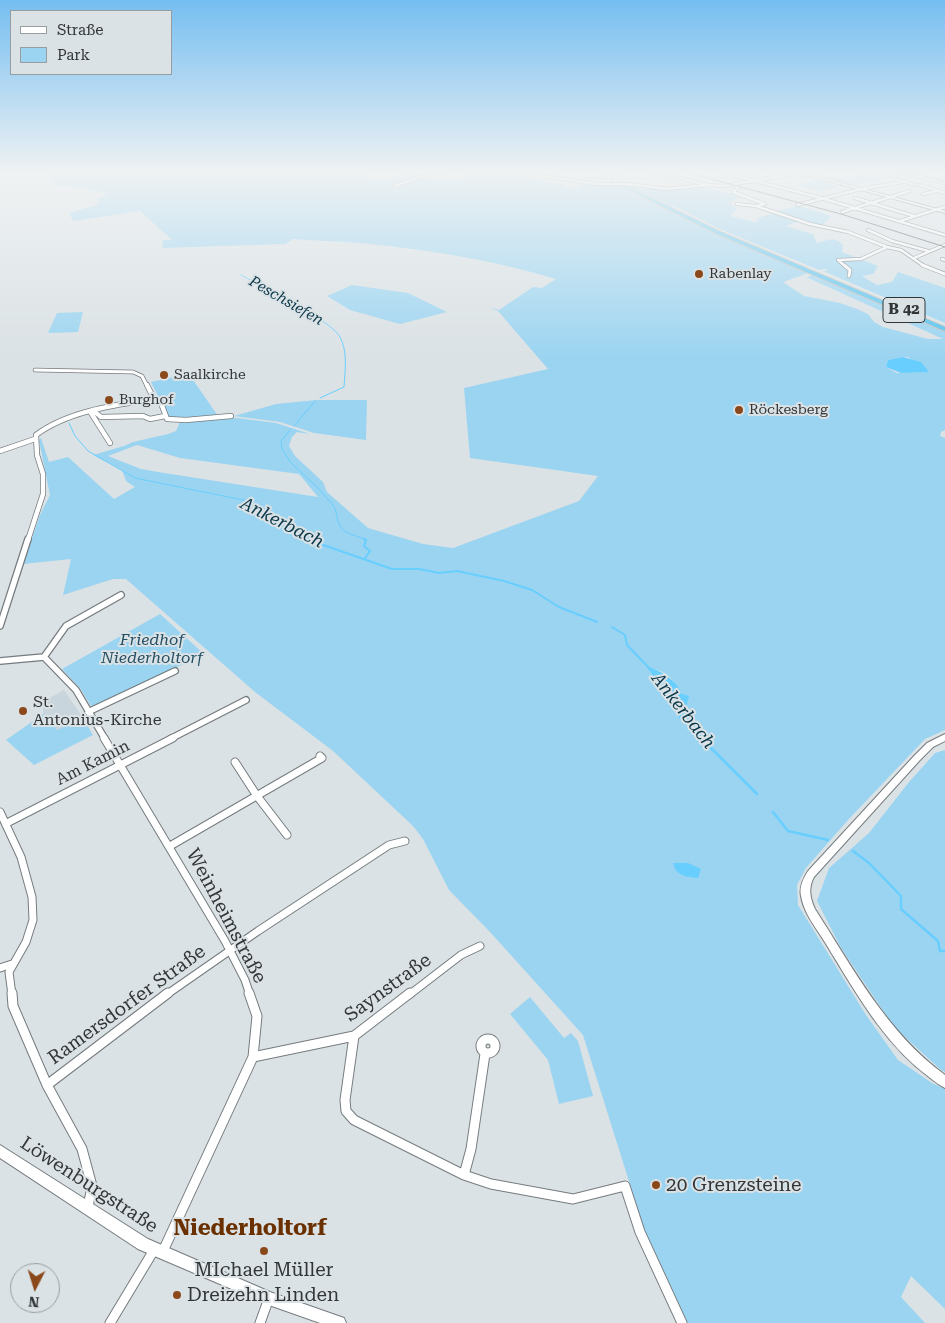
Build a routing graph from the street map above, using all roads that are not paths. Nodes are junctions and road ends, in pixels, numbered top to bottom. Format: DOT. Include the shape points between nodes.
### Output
graph roads {
  1 [pos="721,234"];
  2 [pos="729,234"];
  3 [pos="853,234"];
  4 [pos="876,234"];
  5 [pos="945,245"];
  6 [pos="887,247"];
  7 [pos="928,251"];
  8 [pos="914,258"];
  9 [pos="945,274"];
  10 [pos="850,276"];
  11 [pos="945,327"];
  12 [pos="34,370"];
  13 [pos="154,399"];
  14 [pos="93,412"];
  15 [pos="165,416"];
  16 [pos="231,416"];
  17 [pos="35,439"];
  18 [pos="110,443"];
  19 [pos="0,451"];
  20 [pos="121,595"];
  21 [pos="0,626"];
  22 [pos="44,657"];
  23 [pos="0,662"];
  24 [pos="175,671"];
  25 [pos="246,700"];
  26 [pos="88,712"];
  27 [pos="945,737"];
  28 [pos="320,756"];
  29 [pos="235,762"];
  30 [pos="119,765"];
  31 [pos="257,796"];
  32 [pos="0,812"];
  33 [pos="7,823"];
  34 [pos="288,836"];
  35 [pos="405,841"];
  36 [pos="170,846"];
  37 [pos="480,946"];
  38 [pos="229,950"];
  39 [pos="12,964"];
  40 [pos="0,968"];
  41 [pos="354,1036"];
  42 [pos="486,1054"];
  43 [pos="253,1057"];
  44 [pos="945,1082"];
  45 [pos="47,1085"];
  46 [pos="0,1151"];
  47 [pos="464,1175"];
  48 [pos="88,1208"];
  49 [pos="158,1251"];
  50 [pos="269,1298"];
  51 [pos="110,1323"];
  52 [pos="260,1323"];
  53 [pos="339,1323"];
  54 [pos="682,1323"];
  1 -- 11 [label="highway, B 42"];
  2 -- 11 [label="highway, B 42"];
  3 -- 6 [label="street"];
  4 -- 7 [label="street"];
  5 -- 7 [label="street"];
  6 -- 8 [label="street"];
  6 -- 10 [label="street" via="861,259 838,260 850,270"];
  7 -- 8 [label="street"];
  8 -- 9 [label="street" via="924,266"];
  12 -- 13 [label="street" via="133,372 142,376"];
  13 -- 14 [label="street"];
  13 -- 15 [label="street" via="161,403"];
  14 -- 15 [label="street" via="100,418 143,416 150,419"];
  14 -- 17 [label="street" via="46,428"];
  14 -- 18 [label="street"];
  15 -- 16 [label="street" via="186,420"];
  17 -- 19 [label="street"];
  17 -- 21 [label="street" via="43,474 43,494"];
  20 -- 22 [label="street" via="66,626"];
  22 -- 23 [label="street"];
  22 -- 26 [label="street, Weinheimstraße" via="76,690"];
  24 -- 26 [label="street"];
  25 -- 30 [label="street, Am Kamin"];
  26 -- 30 [label="street, Weinheimstraße"];
  27 -- 44 [label="street" via="930,745 917,758 811,874 804,890 812,912 892,1033 912,1057"];
  28 -- 31 [label="street" via="322,758"];
  29 -- 31 [label="street"];
  30 -- 33 [label="street, Am Kamin"];
  30 -- 36 [label="street, Weinheimstraße"];
  31 -- 34 [label="street"];
  31 -- 36 [label="street"];
  32 -- 33 [label="street"];
  33 -- 39 [label="street" via="30,889 33,912 26,942"];
  35 -- 38 [label="street, Ramersdorfer Straße" via="389,845"];
  36 -- 38 [label="street, Weinheimstraße"];
  37 -- 41 [label="street, Saynstraße" via="461,954"];
  38 -- 43 [label="street, Weinheimstraße" via="245,980 257,1016"];
  38 -- 45 [label="street, Ramersdorfer Straße" via="139,1013"];
  39 -- 40 [label="street"];
  39 -- 45 [label="street" via="9,972 13,1006"];
  41 -- 43 [label="street, Saynstraße"];
  41 -- 47 [label="street" via="346,1110 354,1120"];
  42 -- 47 [label="street"];
  43 -- 49 [label="street, Weinheimstraße"];
  45 -- 48 [label="street" via="82,1149 92,1186"];
  46 -- 48 [label="street, Löwenburgstraße"];
  47 -- 54 [label="street" via="491,1184 573,1199 626,1186 640,1232"];
  48 -- 49 [label="street, Löwenburgstraße"];
  49 -- 50 [label="street, Löwenburgstraße"];
  49 -- 51 [label="street, Weinheimstraße"];
  50 -- 52 [label="street"];
  50 -- 53 [label="street, Löwenburgstraße"];
}
